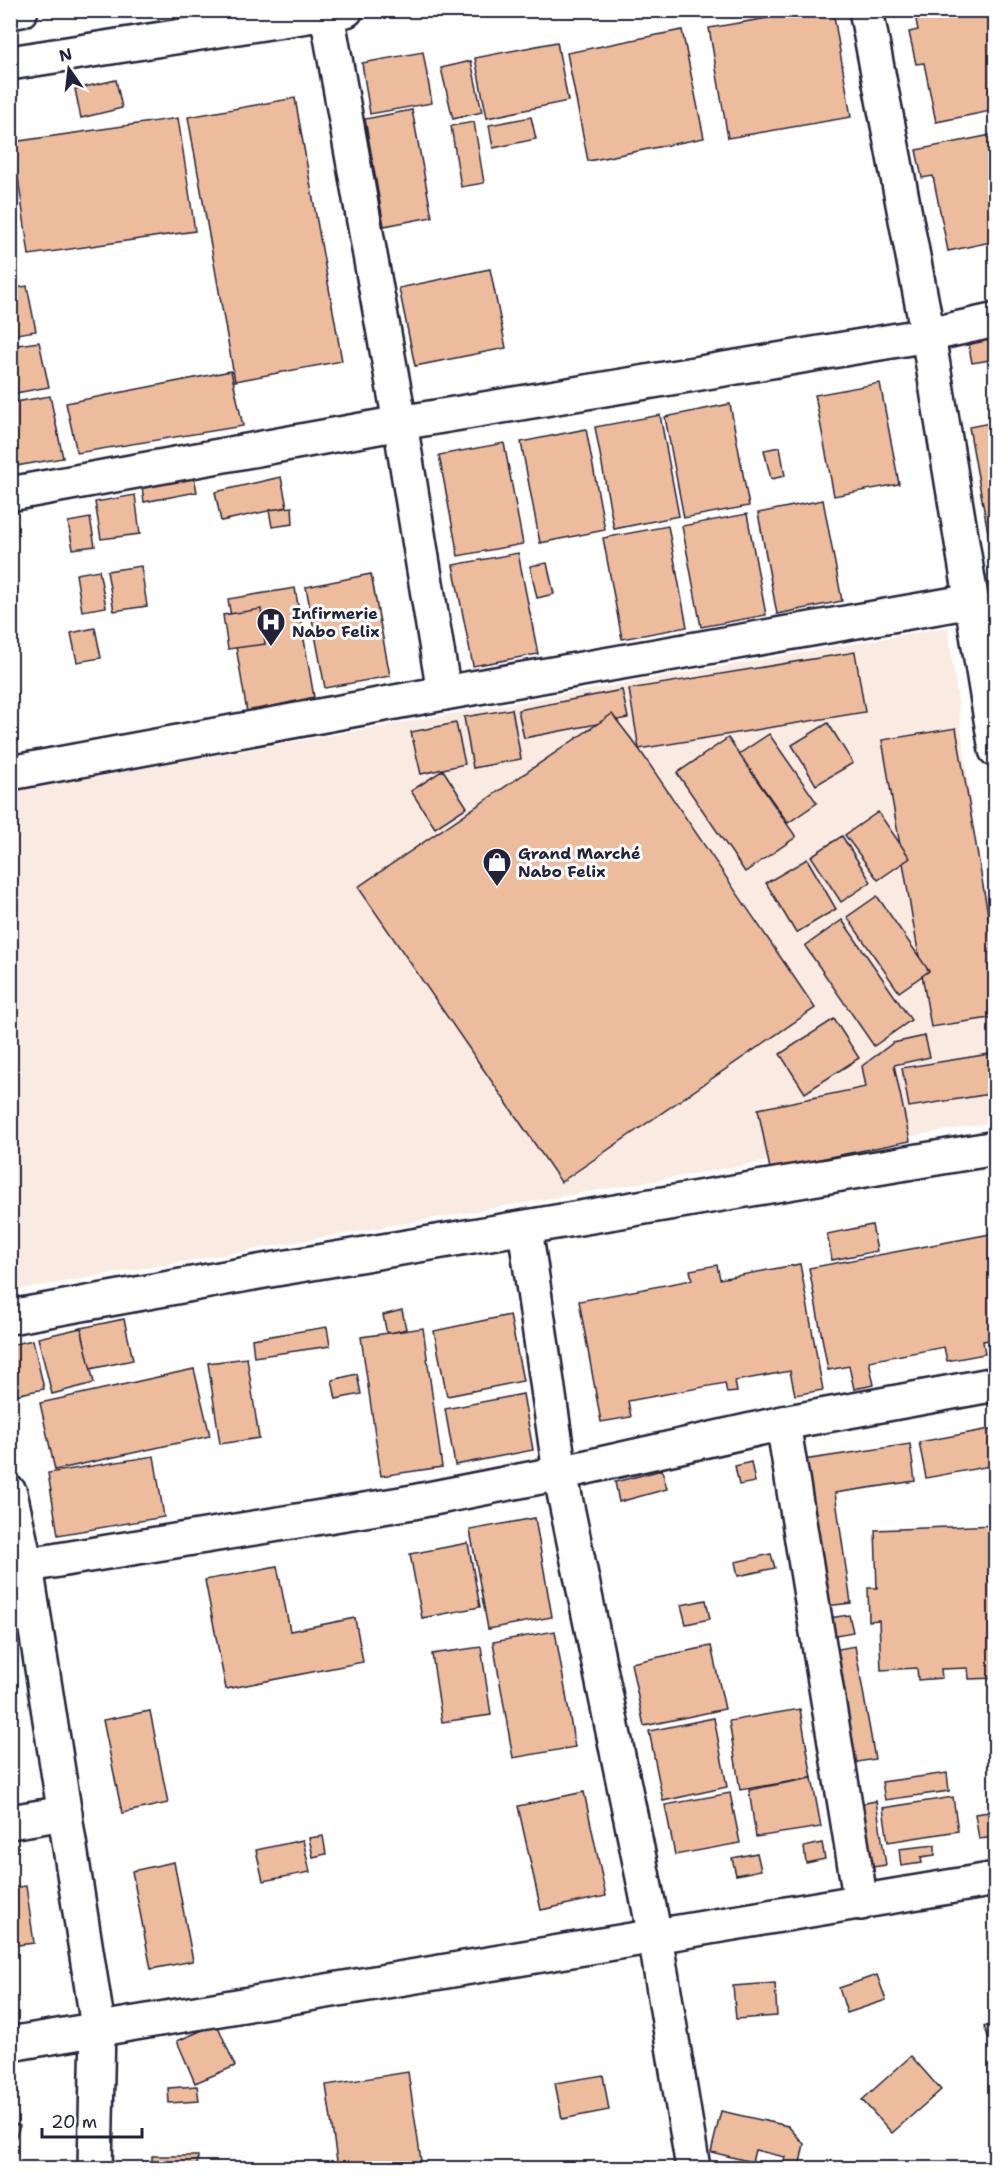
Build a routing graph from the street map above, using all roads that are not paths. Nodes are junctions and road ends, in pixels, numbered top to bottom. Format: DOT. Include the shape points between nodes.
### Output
graph roads {
  1 [pos="21,10"];
  2 [pos="866,10"];
  3 [pos="10,12"];
  4 [pos="337,12"];
  5 [pos="10,63"];
  6 [pos="996,320"];
  7 [pos="928,335"];
  8 [pos="400,423"];
  9 [pos="10,494"];
  10 [pos="972,601"];
  11 [pos="989,669"];
  12 [pos="444,693"];
  13 [pos="996,750"];
  14 [pos="10,773"];
  15 [pos="996,1148"];
  16 [pos="525,1228"];
  17 [pos="10,1317"];
  18 [pos="996,1384"];
  19 [pos="783,1423"];
  20 [pos="560,1473"];
  21 [pos="10,1493"];
  22 [pos="18,1567"];
  23 [pos="65,1813"];
  24 [pos="10,1822"];
  25 [pos="996,1879"];
  26 [pos="861,1903"];
  27 [pos="655,1936"];
  28 [pos="98,2027"];
  29 [pos="10,2044"];
  30 [pos="95,2169"];
  31 [pos="693,2169"];
  1 -- 3 [label="street"];
  2 -- 7 [label="street"];
  4 -- 5 [label="street"];
  4 -- 8 [label="street"];
  6 -- 7 [label="street"];
  7 -- 8 [label="street"];
  7 -- 10 [label="street"];
  8 -- 9 [label="street"];
  8 -- 12 [label="street"];
  10 -- 11 [label="street"];
  10 -- 12 [label="street"];
  11 -- 13 [label="street"];
  12 -- 14 [label="street"];
  15 -- 16 [label="street"];
  16 -- 17 [label="street"];
  16 -- 20 [label="street"];
  18 -- 19 [label="street"];
  19 -- 20 [label="street"];
  19 -- 26 [label="street"];
  20 -- 22 [label="street" via="413,1502"];
  20 -- 27 [label="street"];
  21 -- 22 [label="street"];
  22 -- 23 [label="street"];
  23 -- 24 [label="street"];
  23 -- 28 [label="street"];
  25 -- 26 [label="street"];
  26 -- 27 [label="street"];
  27 -- 28 [label="street"];
  27 -- 31 [label="street"];
  28 -- 29 [label="street"];
  28 -- 30 [label="street"];
}
